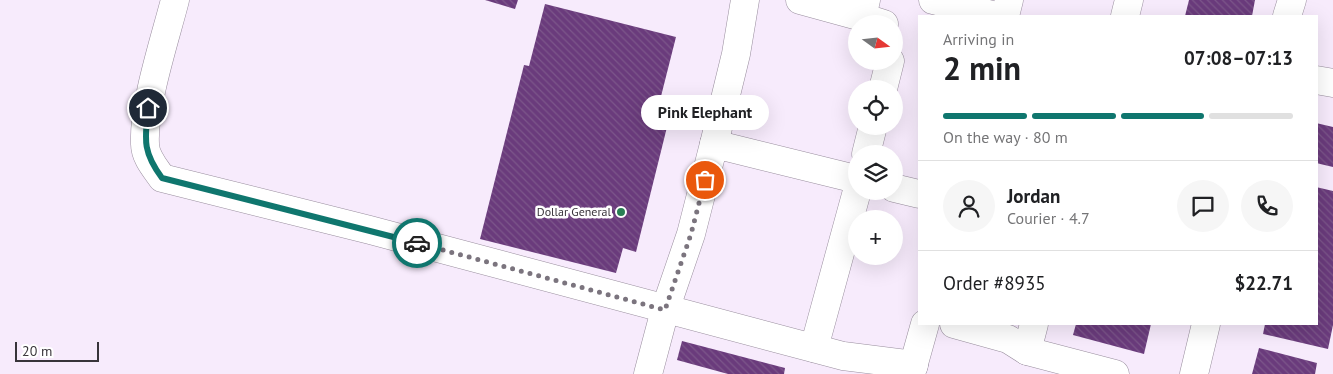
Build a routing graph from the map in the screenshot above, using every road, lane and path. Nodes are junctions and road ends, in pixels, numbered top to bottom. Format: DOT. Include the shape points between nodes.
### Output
graph roads {
  1 [pos="175,0"];
  2 [pos="746,0"];
  3 [pos="800,0"];
  4 [pos="934,0"];
  5 [pos="1009,0"];
  6 [pos="1130,0"];
  7 [pos="1292,0"];
  8 [pos="871,14"];
  9 [pos="992,15"];
  10 [pos="1005,15"];
  11 [pos="1125,15"];
  12 [pos="1286,15"];
  13 [pos="1318,80"];
  14 [pos="1333,84"];
  15 [pos="714,144"];
  16 [pos="848,176"];
  17 [pos="903,190"];
  18 [pos="918,194"];
  19 [pos="855,200"];
  20 [pos="665,310"];
  21 [pos="925,325"];
  22 [pos="958,325"];
  23 [pos="1034,325"];
  24 [pos="1206,325"];
  25 [pos="814,348"];
  26 [pos="1027,351"];
  27 [pos="912,370"];
  28 [pos="648,374"];
  29 [pos="1115,374"];
  30 [pos="1194,374"];
  1 -- 20 [label="main road" via="148,108 145,145 150,161 162,178"];
  2 -- 15 [label="main road"];
  3 -- 8 [label="main road"];
  4 -- 9 [label="main road"];
  5 -- 10 [label="main road"];
  6 -- 11 [label="main road"];
  7 -- 12 [label="main road"];
  13 -- 14 [label="main road"];
  15 -- 16 [label="main road"];
  15 -- 20 [label="main road" via="691,234"];
  17 -- 18 [label="main road"];
  19 -- 25 [label="main road"];
  20 -- 25 [label="main road"];
  20 -- 28 [label="main road"];
  21 -- 27 [label="main road"];
  22 -- 26 [label="main road" via="1008,339"];
  23 -- 26 [label="main road"];
  24 -- 30 [label="main road"];
  25 -- 27 [label="main road"];
  26 -- 29 [label="main road"];
}
